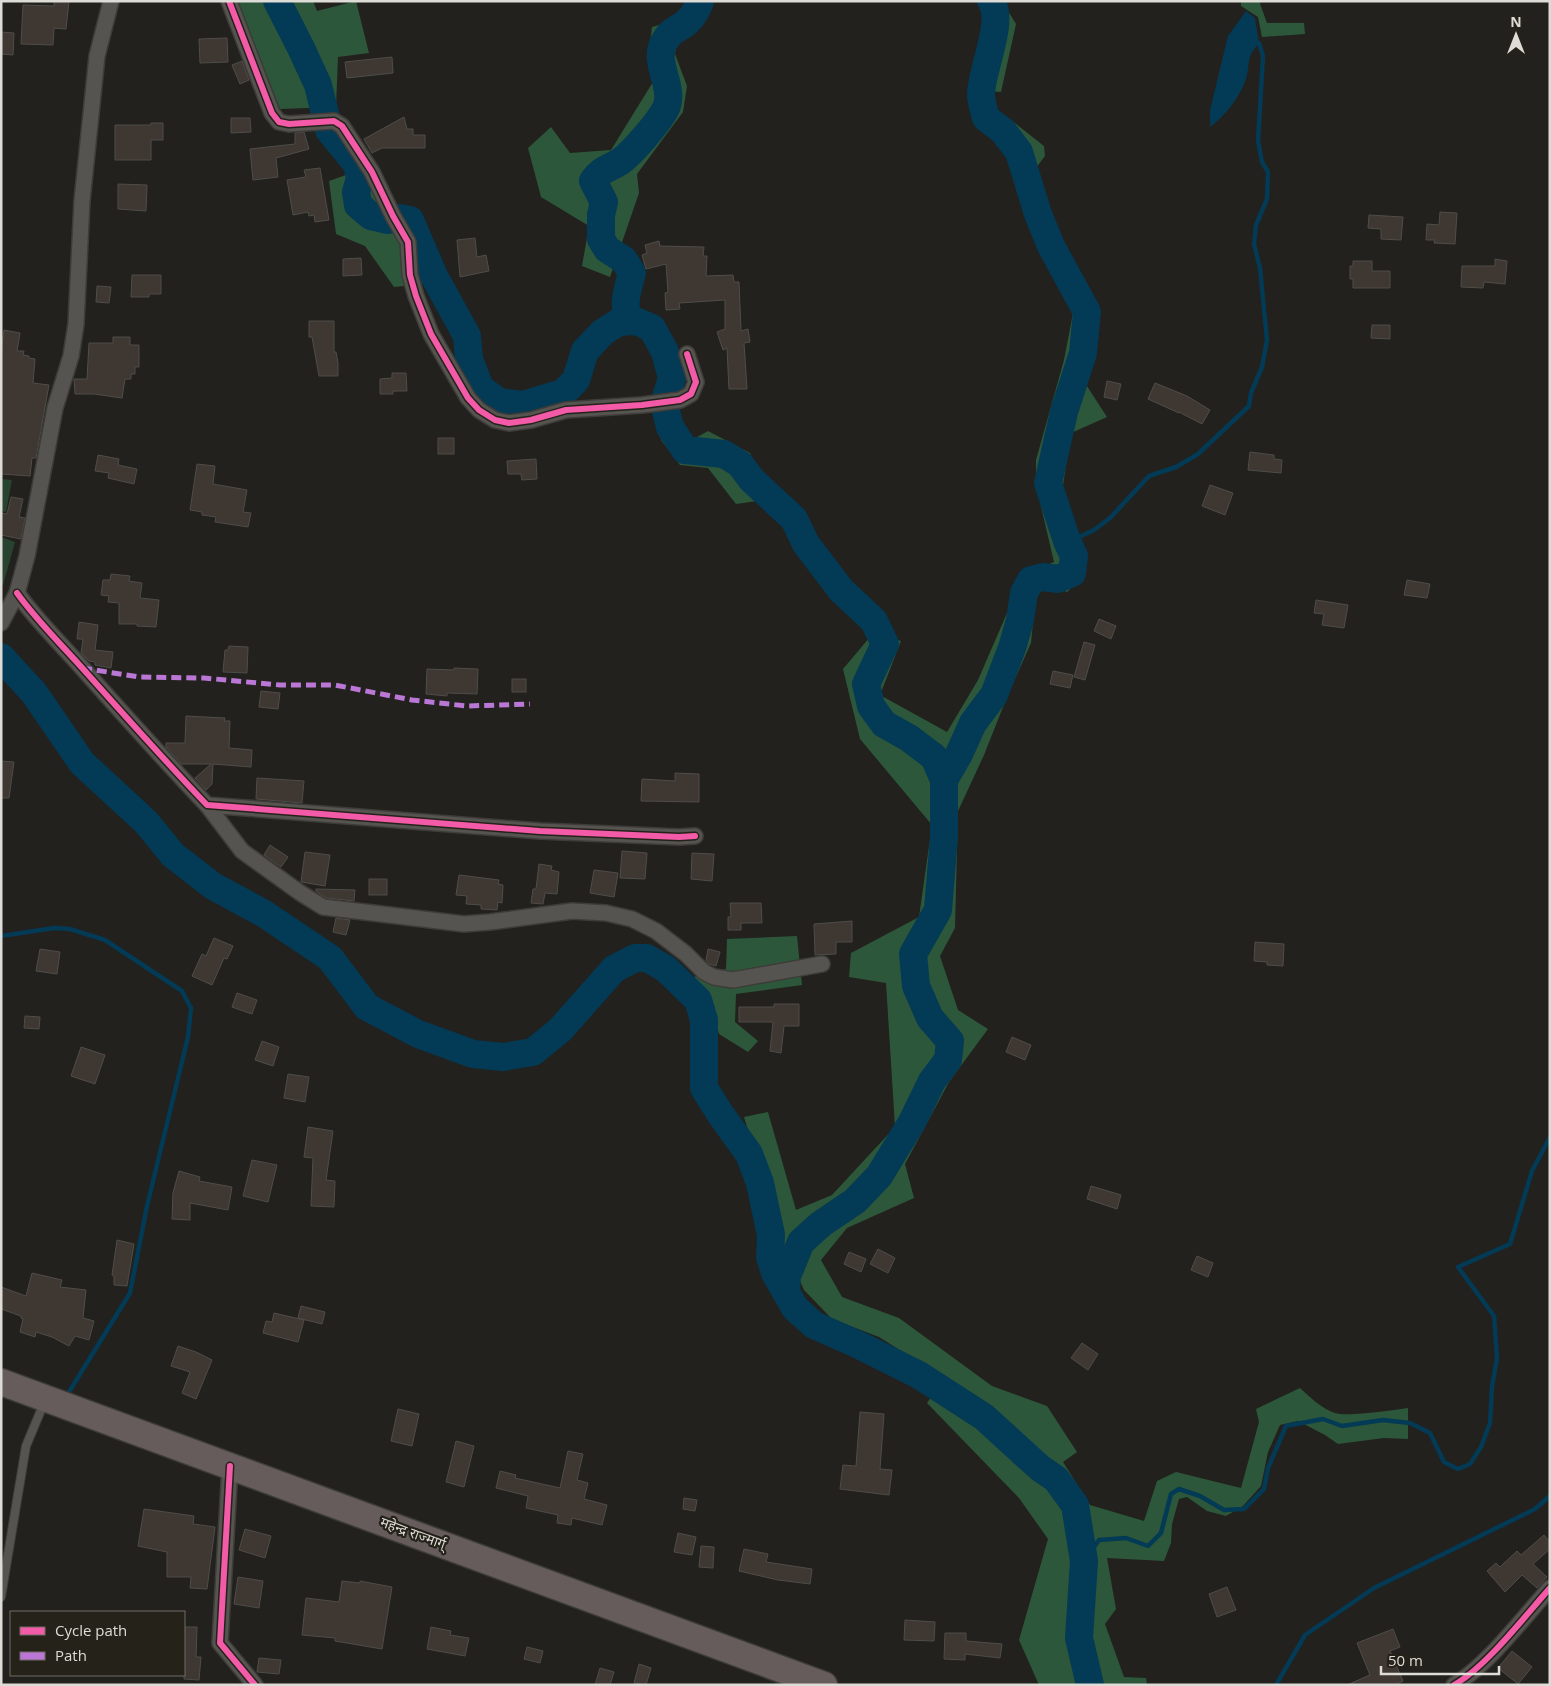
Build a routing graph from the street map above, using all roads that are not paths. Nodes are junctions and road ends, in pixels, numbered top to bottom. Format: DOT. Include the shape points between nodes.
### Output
graph roads {
  1 [pos="111,1"];
  2 [pos="229,1"];
  3 [pos="687,354"];
  4 [pos="16,593"];
  5 [pos="1,622"];
  6 [pos="207,805"];
  7 [pos="695,836"];
  8 [pos="822,964"];
  9 [pos="1,1382"];
  10 [pos="46,1399"];
  11 [pos="230,1466"];
  12 [pos="1550,1588"];
  13 [pos="1,1597"];
  14 [pos="255,1685"];
  15 [pos="824,1685"];
  16 [pos="1454,1685"];
  1 -- 4 [label="street" via="97,56 71,356 55,408 27,556"];
  2 -- 3 [label="street" via="272,113 280,122 290,124 327,122 342,126 372,172 408,242 410,275 431,334 468,398 479,410 495,420 509,423 566,410 677,401 691,394 696,382"];
  4 -- 5 [label="street"];
  4 -- 6 [label="street"];
  6 -- 7 [label="street" via="540,831"];
  6 -- 8 [label="street" via="242,851 323,907 464,924 572,911 606,913 632,919 656,931 714,977 733,980"];
  9 -- 10 [label="highway, महेन्द्र राज्मार्ग्"];
  10 -- 11 [label="highway, महेन्द्र राज्मार्ग्"];
  10 -- 13 [label="lane" via="26,1446"];
  11 -- 14 [label="street" via="220,1643"];
  11 -- 15 [label="highway, महेन्द्र राज्मार्ग्"];
  12 -- 16 [label="street" via="1496,1649"];
}
